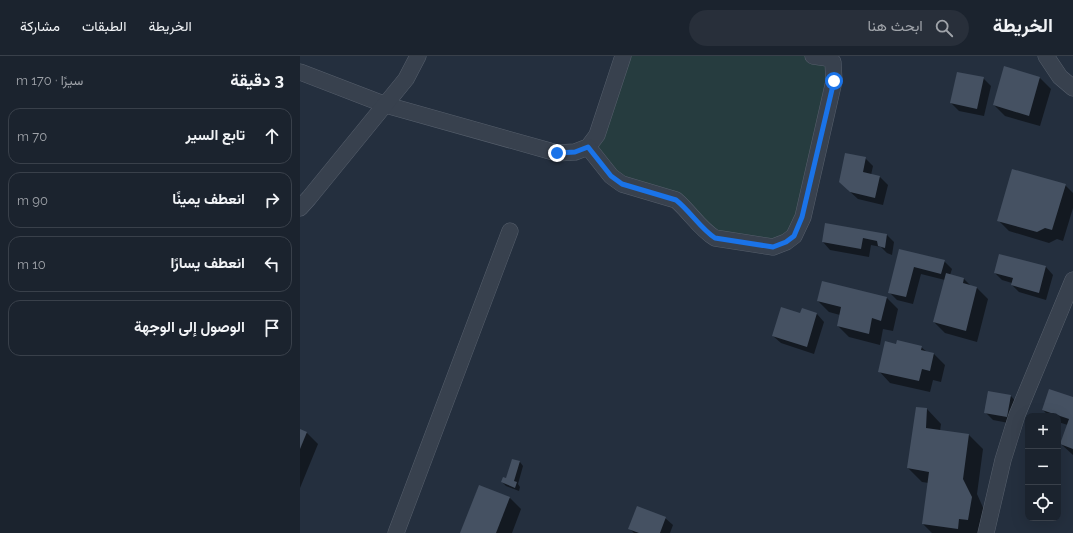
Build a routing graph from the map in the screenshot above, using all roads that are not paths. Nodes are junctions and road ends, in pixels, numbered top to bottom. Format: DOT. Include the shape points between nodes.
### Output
graph roads {
  1 [pos="418,56"];
  2 [pos="623,56"];
  3 [pos="813,56"];
  4 [pos="1046,56"];
  5 [pos="300,72"];
  6 [pos="1073,88"];
  7 [pos="386,105"];
  8 [pos="588,147"];
  9 [pos="300,208"];
  10 [pos="510,231"];
  11 [pos="1073,280"];
  12 [pos="396,533"];
  13 [pos="986,533"];
  1 -- 7 [label="street" via="406,79"];
  2 -- 8 [label="street" via="597,135"];
  3 -- 8 [label="street" via="827,58 833,62 834,81 802,217 794,236 786,242 773,247 715,238 676,200 622,184 611,176"];
  4 -- 6 [label="street" via="1060,77"];
  5 -- 7 [label="street"];
  7 -- 8 [label="street" via="557,153 575,152"];
  7 -- 9 [label="street"];
  10 -- 12 [label="street"];
  11 -- 13 [label="street" via="1018,414 1003,460"];
}
